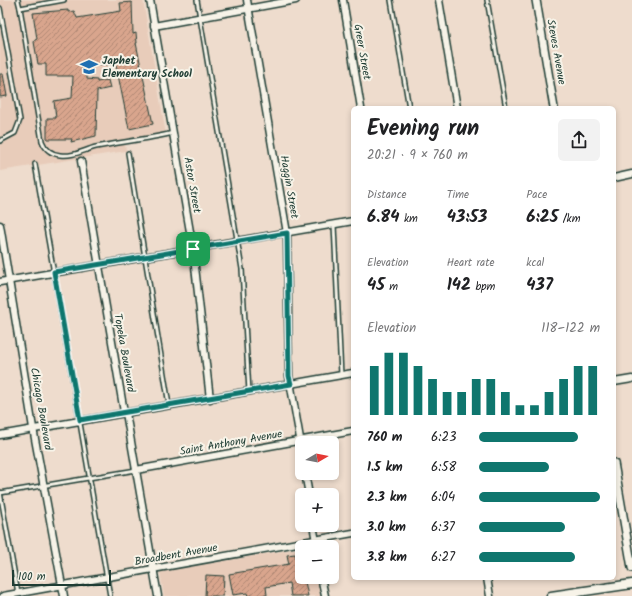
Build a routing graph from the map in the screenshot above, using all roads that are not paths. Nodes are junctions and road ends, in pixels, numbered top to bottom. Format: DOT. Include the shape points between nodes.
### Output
graph roads {
  1 [pos="18,0"];
  2 [pos="32,0"];
  3 [pos="64,0"];
  4 [pos="150,0"];
  5 [pos="197,0"];
  6 [pos="247,0"];
  7 [pos="296,0"];
  8 [pos="343,0"];
  9 [pos="391,0"];
  10 [pos="439,0"];
  11 [pos="487,0"];
  12 [pos="536,0"];
  13 [pos="51,1"];
  14 [pos="33,5"];
  15 [pos="0,8"];
  16 [pos="20,8"];
  17 [pos="248,8"];
  18 [pos="200,17"];
  19 [pos="154,26"];
  20 [pos="361,106"];
  21 [pos="409,106"];
  22 [pos="457,106"];
  23 [pos="506,106"];
  24 [pos="554,106"];
  25 [pos="173,133"];
  26 [pos="0,141"];
  27 [pos="128,153"];
  28 [pos="81,161"];
  29 [pos="35,164"];
  30 [pos="632,174"];
  31 [pos="616,178"];
  32 [pos="351,221"];
  33 [pos="0,225"];
  34 [pos="334,225"];
  35 [pos="287,233"];
  36 [pos="238,241"];
  37 [pos="193,249"];
  38 [pos="145,257"];
  39 [pos="99,264"];
  40 [pos="54,272"];
  41 [pos="9,280"];
  42 [pos="0,282"];
  43 [pos="351,373"];
  44 [pos="341,375"];
  45 [pos="632,379"];
  46 [pos="616,382"];
  47 [pos="291,384"];
  48 [pos="248,392"];
  49 [pos="210,399"];
  50 [pos="170,405"];
  51 [pos="124,412"];
  52 [pos="80,420"];
  53 [pos="33,428"];
  54 [pos="351,431"];
  55 [pos="0,435"];
  56 [pos="299,436"];
  57 [pos="324,436"];
  58 [pos="295,441"];
  59 [pos="136,470"];
  60 [pos="90,478"];
  61 [pos="44,486"];
  62 [pos="616,486"];
  63 [pos="0,493"];
  64 [pos="314,532"];
  65 [pos="351,533"];
  66 [pos="315,540"];
  67 [pos="295,544"];
  68 [pos="632,568"];
  69 [pos="153,569"];
  70 [pos="107,577"];
  71 [pos="487,580"];
  72 [pos="322,584"];
  73 [pos="632,584"];
  74 [pos="62,585"];
  75 [pos="578,594"];
  76 [pos="18,595"];
  77 [pos="3,596"];
  78 [pos="64,596"];
  79 [pos="110,596"];
  80 [pos="158,596"];
  81 [pos="324,596"];
  82 [pos="490,596"];
  83 [pos="551,596"];
  1 -- 16 [label="lane"];
  2 -- 14 [label="lane"];
  3 -- 13 [label="lane"];
  4 -- 19 [label="street, Astor Street"];
  5 -- 18 [label="lane"];
  6 -- 17 [label="street, Haggin Street"];
  7 -- 17 [label="street"];
  8 -- 20 [label="street, Greer Street"];
  9 -- 21 [label="lane"];
  10 -- 22 [label="street"];
  11 -- 23 [label="lane"];
  12 -- 24 [label="street, Steves Avenue"];
  13 -- 14 [label="lane"];
  14 -- 16 [label="lane"];
  15 -- 26 [label="lane" via="20,120 15,133"];
  16 -- 25 [label="lane" via="45,148 62,156 94,147"];
  17 -- 18 [label="street"];
  17 -- 35 [label="street, Haggin Street"];
  18 -- 19 [label="street"];
  18 -- 36 [label="lane"];
  19 -- 25 [label="street, Astor Street"];
  25 -- 37 [label="street, Astor Street"];
  27 -- 38 [label="lane"];
  28 -- 39 [label="street, Topeka Boulevard"];
  29 -- 40 [label="lane"];
  30 -- 31 [label="street"];
  32 -- 34 [label="street"];
  33 -- 41 [label="street, Chicago Boulevard"];
  34 -- 35 [label="street"];
  34 -- 44 [label="lane"];
  35 -- 36 [label="street"];
  35 -- 47 [label="street, Haggin Street"];
  36 -- 37 [label="street"];
  36 -- 48 [label="lane" via="242,269"];
  37 -- 38 [label="street"];
  37 -- 49 [label="street, Astor Street"];
  38 -- 39 [label="street"];
  38 -- 50 [label="lane"];
  39 -- 40 [label="street"];
  39 -- 51 [label="street, Topeka Boulevard"];
  40 -- 41 [label="street"];
  40 -- 52 [label="lane"];
  41 -- 42 [label="street"];
  41 -- 53 [label="street, Chicago Boulevard"];
  43 -- 44 [label="street"];
  44 -- 47 [label="street"];
  45 -- 46 [label="street"];
  47 -- 48 [label="street"];
  47 -- 56 [label="street, Haggin Street"];
  48 -- 49 [label="street"];
  49 -- 50 [label="street"];
  50 -- 51 [label="street"];
  51 -- 52 [label="street"];
  51 -- 59 [label="street, Topeka Boulevard"];
  52 -- 53 [label="street"];
  52 -- 60 [label="lane"];
  53 -- 55 [label="street"];
  53 -- 61 [label="street, Chicago Boulevard"];
  54 -- 57 [label="street, Saint Anthony Avenue"];
  58 -- 59 [label="street, Saint Anthony Avenue"];
  59 -- 60 [label="lane"];
  59 -- 69 [label="street, Topeka Boulevard"];
  60 -- 61 [label="lane"];
  60 -- 70 [label="lane"];
  61 -- 63 [label="lane"];
  61 -- 74 [label="street, Chicago Boulevard"];
  62 -- 68 [label="street"];
  63 -- 76 [label="lane"];
  64 -- 66 [label="street"];
  65 -- 66 [label="street, Broadbent Avenue"];
  67 -- 69 [label="street, Broadbent Avenue"];
  69 -- 70 [label="street, Broadbent Avenue"];
  69 -- 80 [label="street, Topeka Boulevard"];
  70 -- 74 [label="street, Broadbent Avenue"];
  70 -- 79 [label="lane"];
  71 -- 82 [label="street"];
  72 -- 81 [label="street"];
  73 -- 75 [label="main road"];
  74 -- 76 [label="street, Broadbent Avenue"];
  74 -- 78 [label="street, Chicago Boulevard"];
  75 -- 83 [label="main road"];
  76 -- 77 [label="street, Broadbent Avenue"];
}
